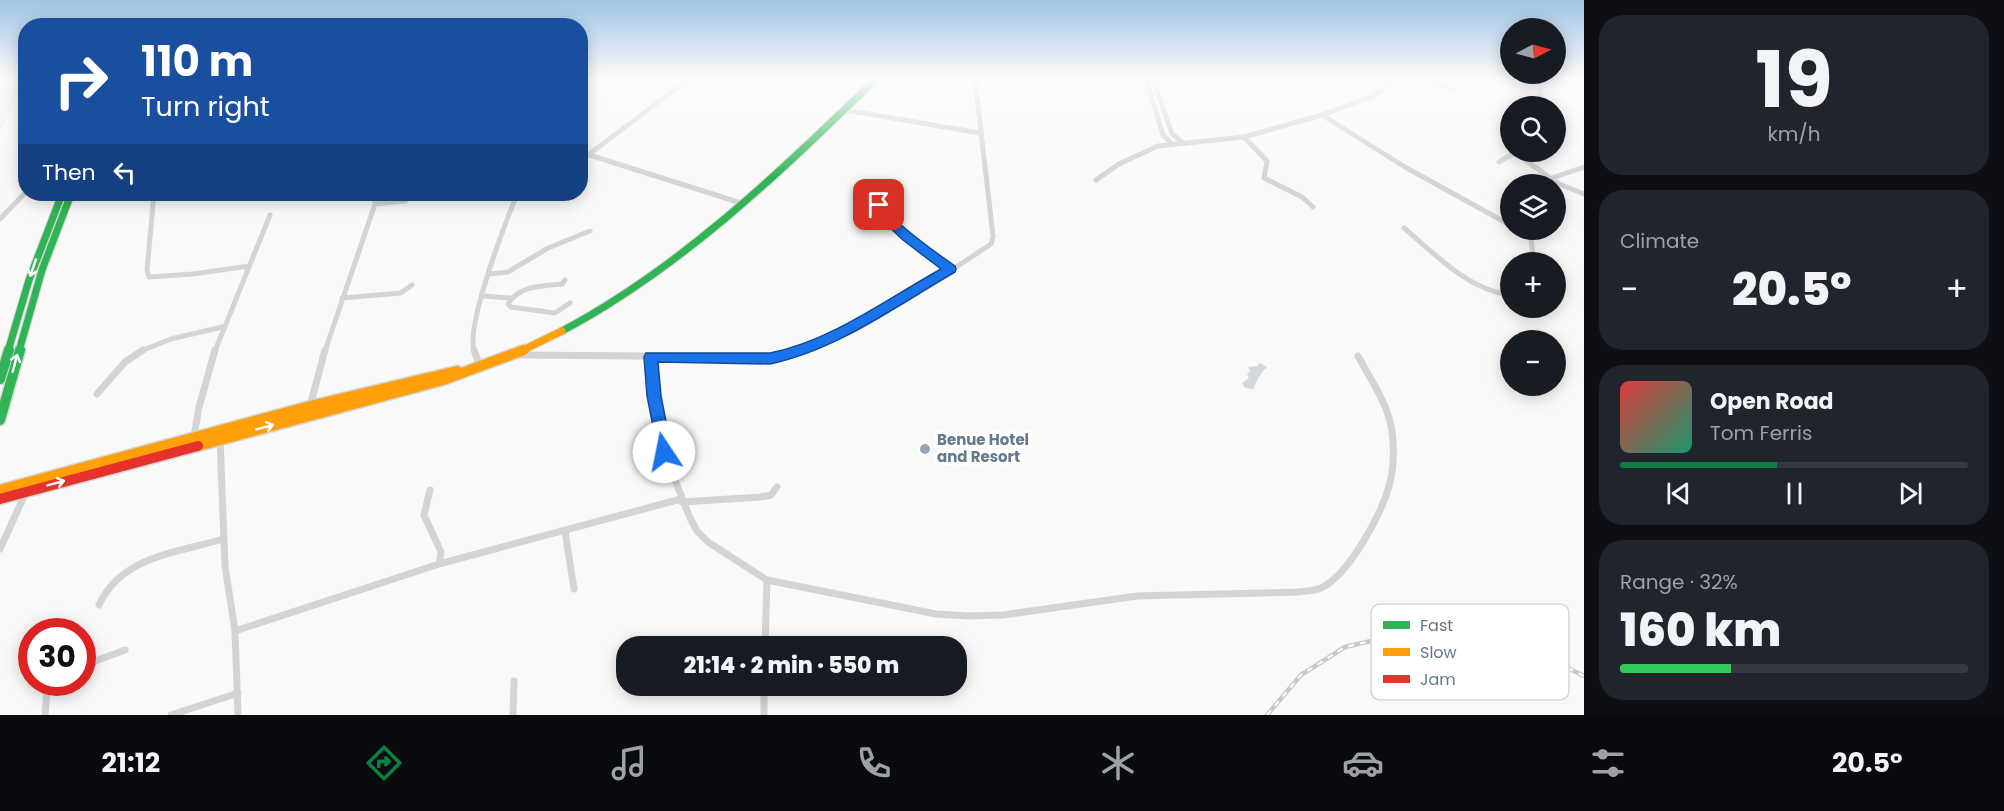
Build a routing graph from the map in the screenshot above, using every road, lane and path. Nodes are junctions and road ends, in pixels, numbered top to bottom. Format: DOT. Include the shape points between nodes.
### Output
graph roads {
  1 [pos="645,112"];
  2 [pos="842,112"];
  3 [pos="859,112"];
  4 [pos="978,112"];
  5 [pos="1156,112"];
  6 [pos="1164,112"];
  7 [pos="1329,112"];
  8 [pos="1322,115"];
  9 [pos="980,133"];
  10 [pos="1244,137"];
  11 [pos="1182,142"];
  12 [pos="1172,143"];
  13 [pos="588,155"];
  14 [pos="1530,162"];
  15 [pos="1584,167"];
  16 [pos="1546,174"];
  17 [pos="1564,174"];
  18 [pos="1096,180"];
  19 [pos="1566,188"];
  20 [pos="1584,194"];
  21 [pos="18,200"];
  22 [pos="59,201"];
  23 [pos="68,201"];
  24 [pos="153,201"];
  25 [pos="405,201"];
  26 [pos="515,201"];
  27 [pos="741,203"];
  28 [pos="375,204"];
  29 [pos="879,205"];
  30 [pos="1313,207"];
  31 [pos="270,215"];
  32 [pos="0,219"];
  33 [pos="1500,219"];
  34 [pos="1404,228"];
  35 [pos="590,231"];
  36 [pos="52,240"];
  37 [pos="42,242"];
  38 [pos="249,266"];
  39 [pos="950,269"];
  40 [pos="489,274"];
  41 [pos="565,280"];
  42 [pos="412,285"];
  43 [pos="1500,293"];
  44 [pos="483,296"];
  45 [pos="342,298"];
  46 [pos="511,298"];
  47 [pos="570,303"];
  48 [pos="222,327"];
  49 [pos="514,355"];
  50 [pos="1358,356"];
  51 [pos="651,357"];
  52 [pos="480,366"];
  53 [pos="468,370"];
  54 [pos="0,380"];
  55 [pos="97,394"];
  56 [pos="310,406"];
  57 [pos="0,420"];
  58 [pos="225,434"];
  59 [pos="194,436"];
  60 [pos="136,457"];
  61 [pos="777,487"];
  62 [pos="0,490"];
  63 [pos="429,490"];
  64 [pos="26,492"];
  65 [pos="0,499"];
  66 [pos="681,501"];
  67 [pos="565,531"];
  68 [pos="223,539"];
  69 [pos="0,549"];
  70 [pos="439,564"];
  71 [pos="767,580"];
  72 [pos="574,589"];
  73 [pos="99,605"];
  74 [pos="236,631"];
  75 [pos="765,636"];
  76 [pos="125,650"];
  77 [pos="96,661"];
  78 [pos="514,681"];
  79 [pos="238,693"];
  80 [pos="47,696"];
  81 [pos="764,696"];
  82 [pos="45,715"];
  83 [pos="171,715"];
  84 [pos="238,715"];
  85 [pos="513,715"];
  86 [pos="764,715"];
  1 -- 13 [label="street"];
  2 -- 27 [label="main road"];
  3 -- 9 [label="street"];
  4 -- 9 [label="street"];
  5 -- 12 [label="street" via="1163,135"];
  6 -- 11 [label="street" via="1172,134"];
  7 -- 8 [label="street"];
  8 -- 10 [label="street"];
  8 -- 33 [label="street"];
  9 -- 39 [label="street" via="993,236 987,247"];
  10 -- 11 [label="street"];
  10 -- 30 [label="street" via="1268,161 1264,178 1302,196"];
  11 -- 12 [label="street"];
  12 -- 18 [label="street" via="1158,146"];
  13 -- 27 [label="street"];
  14 -- 16 [label="street"];
  15 -- 17 [label="street"];
  19 -- 20 [label="street"];
  21 -- 32 [label="street"];
  22 -- 37 [label="main road"];
  23 -- 36 [label="main road"];
  24 -- 38 [label="street" via="149,278"];
  25 -- 28 [label="street"];
  26 -- 40 [label="street"];
  27 -- 49 [label="main road" via="640,286 577,324"];
  28 -- 45 [label="street"];
  29 -- 39 [label="street" via="907,237"];
  31 -- 38 [label="street"];
  34 -- 43 [label="street" via="1474,282"];
  35 -- 40 [label="street" via="548,248 508,272"];
  36 -- 37 [label="main road"];
  57 -- 36 [label="main road, one-way"];
  37 -- 54 [label="main road, one-way"];
  38 -- 48 [label="street"];
  39 -- 51 [label="street" via="835,335 787,355"];
  40 -- 44 [label="street"];
  41 -- 46 [label="street" via="562,284 527,289"];
  42 -- 45 [label="street" via="401,293"];
  44 -- 46 [label="street"];
  44 -- 52 [label="street" via="473,328 473,348"];
  45 -- 56 [label="street"];
  46 -- 47 [label="street" via="511,307 555,313"];
  48 -- 55 [label="street" via="144,351 126,361"];
  48 -- 59 [label="street" via="200,400"];
  49 -- 51 [label="street"];
  49 -- 52 [label="main road"];
  50 -- 71 [label="street" via="1384,401 1390,423 1390,484 1381,507 1344,567 1312,591 1137,596 1003,615 969,616 936,614"];
  51 -- 66 [label="street" via="664,452"];
  52 -- 53 [label="main road"];
  53 -- 56 [label="main road" via="441,373"];
  58 -- 53 [label="main road, one-way" via="443,380"];
  56 -- 58 [label="main road"];
  58 -- 59 [label="main road"];
  58 -- 60 [label="main road"];
  58 -- 68 [label="street"];
  59 -- 60 [label="main road"];
  60 -- 62 [label="main road"];
  64 -- 60 [label="main road, one-way"];
  61 -- 66 [label="street" via="771,495"];
  63 -- 70 [label="street" via="424,515 441,552"];
  64 -- 65 [label="main road"];
  64 -- 69 [label="street"];
  66 -- 67 [label="street"];
  66 -- 71 [label="street" via="697,531 708,542"];
  67 -- 70 [label="street"];
  67 -- 72 [label="street"];
  68 -- 73 [label="street" via="137,566 111,583"];
  68 -- 74 [label="street"];
  70 -- 74 [label="street"];
  71 -- 75 [label="street"];
  74 -- 79 [label="street"];
  76 -- 77 [label="street"];
  78 -- 85 [label="street"];
  79 -- 83 [label="street"];
  79 -- 84 [label="street"];
  80 -- 82 [label="street"];
  81 -- 86 [label="street"];
}
